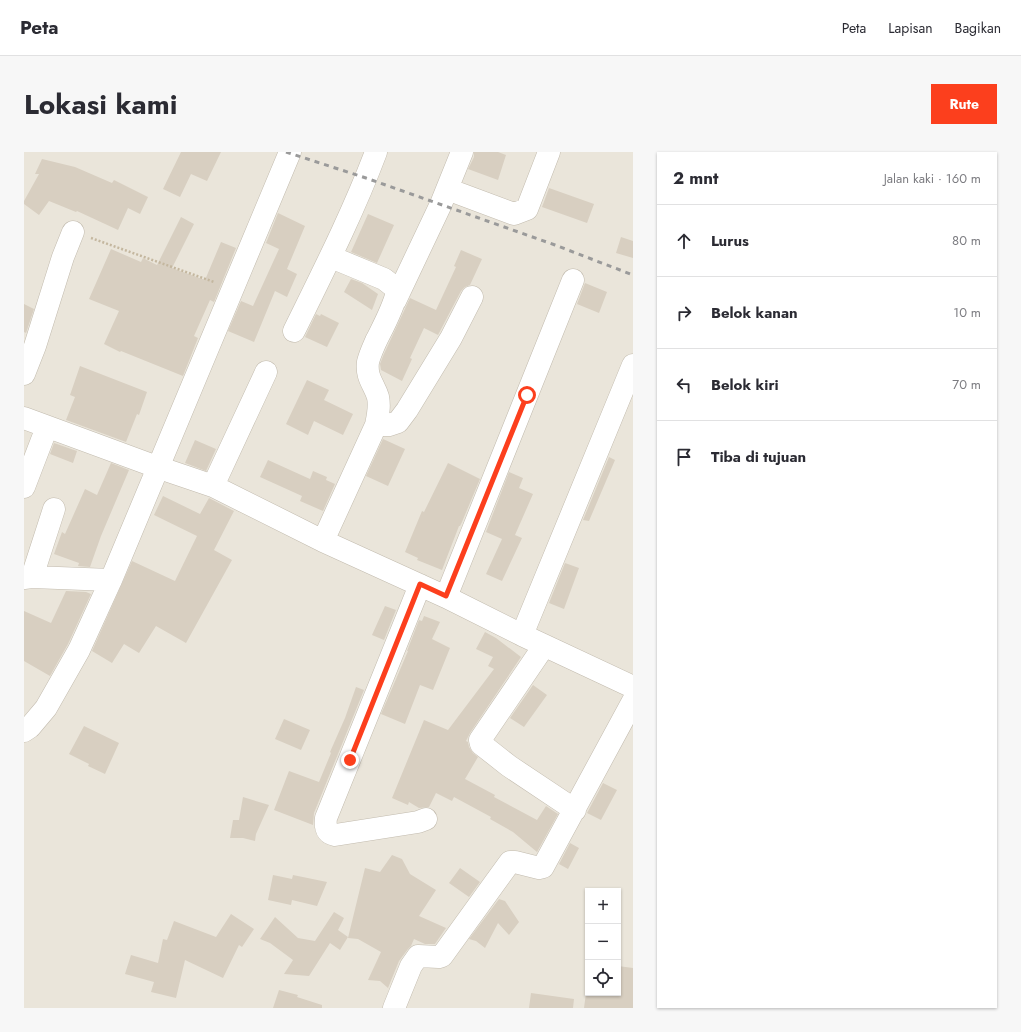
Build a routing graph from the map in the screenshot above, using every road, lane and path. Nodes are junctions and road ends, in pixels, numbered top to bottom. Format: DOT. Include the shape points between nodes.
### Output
graph roads {
  1 [pos="290,152"];
  2 [pos="376,152"];
  3 [pos="462,152"];
  4 [pos="549,152"];
  5 [pos="447,189"];
  6 [pos="73,232"];
  7 [pos="331,257"];
  8 [pos="573,280"];
  9 [pos="232,289"];
  10 [pos="472,297"];
  11 [pos="395,301"];
  12 [pos="294,331"];
  13 [pos="633,365"];
  14 [pos="266,372"];
  15 [pos="24,374"];
  16 [pos="24,418"];
  17 [pos="376,425"];
  18 [pos="47,427"];
  19 [pos="157,467"];
  20 [pos="213,486"];
  21 [pos="24,487"];
  22 [pos="54,509"];
  23 [pos="323,541"];
  24 [pos="28,577"];
  25 [pos="111,580"];
  26 [pos="420,584"];
  27 [pos="446,596"];
  28 [pos="522,635"];
  29 [pos="544,646"];
  30 [pos="633,686"];
  31 [pos="633,701"];
  32 [pos="24,731"];
  33 [pos="575,810"];
  34 [pos="426,819"];
  35 [pos="394,1008"];
  1 -- 9 [label="street"];
  2 -- 7 [label="street"];
  3 -- 5 [label="street"];
  4 -- 5 [label="street" via="527,209 514,214"];
  5 -- 11 [label="street"];
  6 -- 9 [label="path"];
  6 -- 15 [label="street"];
  7 -- 11 [label="street" via="384,279 397,292"];
  7 -- 12 [label="street"];
  8 -- 27 [label="street"];
  9 -- 19 [label="street"];
  10 -- 17 [label="street" via="451,338 398,422"];
  11 -- 17 [label="street" via="369,360 370,379 378,397"];
  13 -- 28 [label="street"];
  14 -- 20 [label="street"];
  16 -- 18 [label="street"];
  17 -- 23 [label="street"];
  18 -- 19 [label="street"];
  18 -- 21 [label="street"];
  19 -- 20 [label="street"];
  19 -- 25 [label="street"];
  20 -- 23 [label="street"];
  22 -- 24 [label="street"];
  23 -- 26 [label="street"];
  24 -- 25 [label="street"];
  25 -- 32 [label="street" via="79,650 57,689 46,708"];
  26 -- 27 [label="street"];
  26 -- 34 [label="street" via="326,818 326,828 336,835"];
  27 -- 28 [label="street"];
  28 -- 29 [label="street"];
  29 -- 30 [label="street"];
  29 -- 33 [label="street" via="480,740 480,744"];
  31 -- 33 [label="street"];
  33 -- 35 [label="street" via="543,867 510,862 442,956 418,956 411,966"];
}
